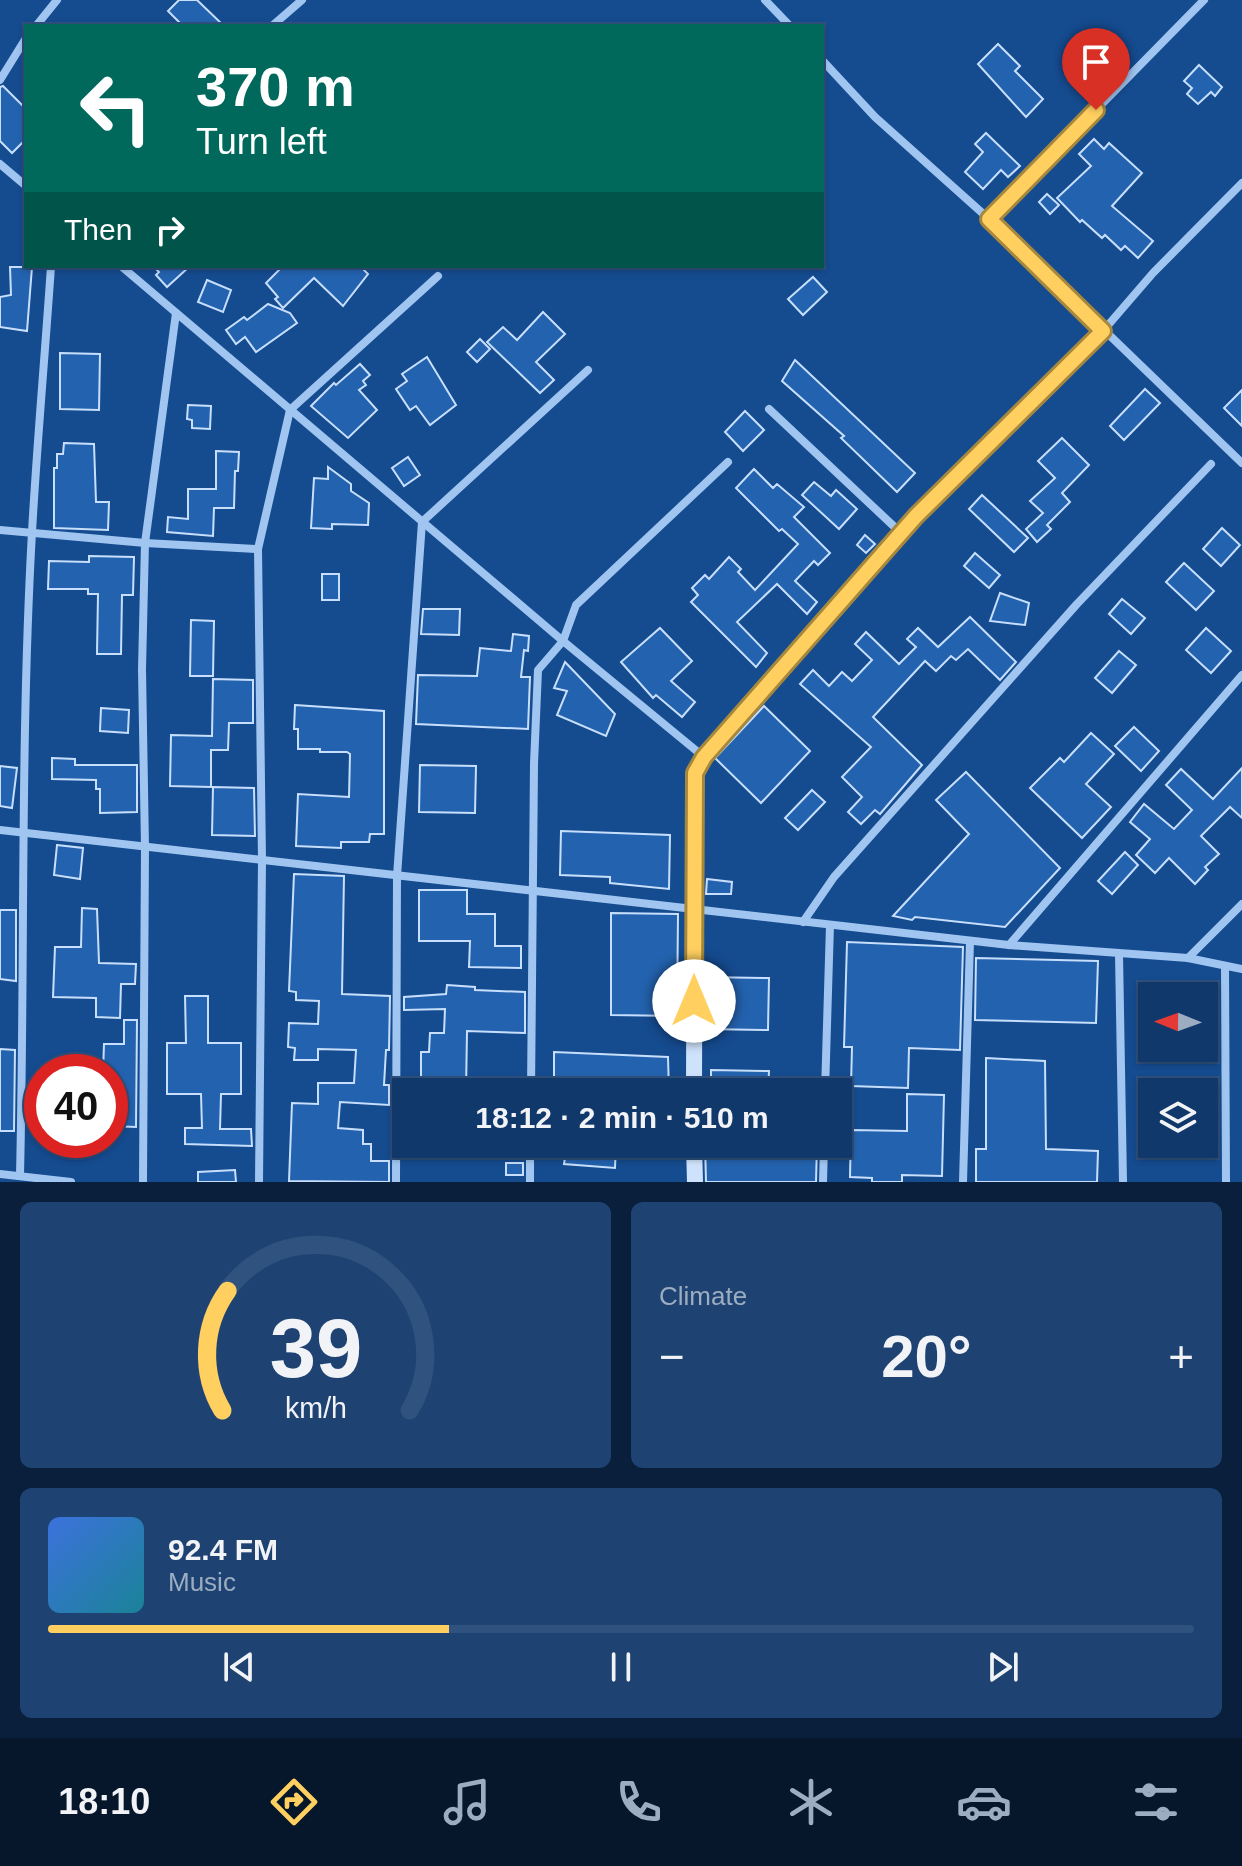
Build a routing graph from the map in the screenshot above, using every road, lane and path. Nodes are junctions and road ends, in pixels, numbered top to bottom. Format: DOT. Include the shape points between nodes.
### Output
graph roads {
  1 [pos="57,0"];
  2 [pos="302,0"];
  3 [pos="765,0"];
  4 [pos="1204,0"];
  5 [pos="38,24"];
  6 [pos="274,24"];
  7 [pos="788,24"];
  8 [pos="24,41"];
  9 [pos="824,62"];
  10 [pos="0,80"];
  11 [pos="0,164"];
  12 [pos="1242,183"];
  13 [pos="24,184"];
  14 [pos="989,219"];
  15 [pos="51,268"];
  16 [pos="123,268"];
  17 [pos="438,276"];
  18 [pos="176,313"];
  19 [pos="1103,331"];
  20 [pos="588,370"];
  21 [pos="769,409"];
  22 [pos="290,410"];
  23 [pos="728,462"];
  24 [pos="1242,463"];
  25 [pos="1211,464"];
  26 [pos="422,522"];
  27 [pos="0,530"];
  28 [pos="32,533"];
  29 [pos="901,533"];
  30 [pos="145,543"];
  31 [pos="258,549"];
  32 [pos="563,641"];
  33 [pos="1242,675"];
  34 [pos="704,757"];
  35 [pos="0,830"];
  36 [pos="23,833"];
  37 [pos="145,847"];
  38 [pos="262,860"];
  39 [pos="397,876"];
  40 [pos="533,891"];
  41 [pos="1242,904"];
  42 [pos="693,909"];
  43 [pos="803,922"];
  44 [pos="830,925"];
  45 [pos="970,941"];
  46 [pos="1009,945"];
  47 [pos="1119,954"];
  48 [pos="1188,958"];
  49 [pos="1225,966"];
  50 [pos="1242,969"];
  51 [pos="531,1078"];
  52 [pos="694,1078"];
  53 [pos="825,1078"];
  54 [pos="530,1158"];
  55 [pos="694,1158"];
  56 [pos="824,1158"];
  57 [pos="0,1174"];
  58 [pos="20,1175"];
  59 [pos="71,1182"];
  60 [pos="143,1182"];
  61 [pos="259,1182"];
  62 [pos="396,1182"];
  63 [pos="530,1182"];
  64 [pos="695,1182"];
  65 [pos="823,1182"];
  66 [pos="963,1182"];
  67 [pos="1123,1182"];
  68 [pos="1226,1182"];
  1 -- 5 [label="street"];
  2 -- 6 [label="street"];
  3 -- 7 [label="street"];
  4 -- 14 [label="street"];
  8 -- 10 [label="street"];
  9 -- 14 [label="street" via="875,117"];
  11 -- 13 [label="street"];
  12 -- 19 [label="street"];
  14 -- 19 [label="street"];
  15 -- 28 [label="street"];
  16 -- 18 [label="street"];
  17 -- 22 [label="street"];
  18 -- 22 [label="street"];
  18 -- 30 [label="street"];
  19 -- 24 [label="street"];
  19 -- 29 [label="street"];
  20 -- 26 [label="street"];
  21 -- 29 [label="street"];
  22 -- 26 [label="street"];
  22 -- 31 [label="street"];
  23 -- 32 [label="street" via="576,605"];
  25 -- 43 [label="street" via="1077,604 865,841"];
  26 -- 32 [label="street"];
  26 -- 39 [label="street"];
  27 -- 28 [label="street"];
  28 -- 30 [label="street"];
  28 -- 36 [label="street"];
  29 -- 34 [label="street"];
  30 -- 31 [label="street"];
  30 -- 37 [label="street"];
  31 -- 38 [label="street"];
  32 -- 34 [label="street"];
  32 -- 40 [label="street" via="538,670"];
  33 -- 46 [label="street"];
  34 -- 42 [label="street" via="695,773"];
  35 -- 36 [label="street"];
  36 -- 37 [label="street"];
  36 -- 58 [label="street"];
  37 -- 38 [label="street"];
  37 -- 60 [label="street"];
  38 -- 39 [label="street"];
  38 -- 61 [label="street"];
  39 -- 40 [label="street"];
  39 -- 62 [label="street"];
  40 -- 42 [label="street"];
  40 -- 51 [label="street"];
  41 -- 48 [label="street"];
  42 -- 43 [label="street"];
  42 -- 52 [label="street"];
  43 -- 44 [label="street"];
  44 -- 45 [label="street"];
  44 -- 53 [label="street"];
  45 -- 46 [label="street"];
  45 -- 66 [label="street"];
  46 -- 47 [label="street"];
  47 -- 48 [label="street"];
  47 -- 67 [label="street"];
  48 -- 49 [label="street"];
  49 -- 50 [label="street"];
  49 -- 68 [label="street"];
  54 -- 63 [label="street"];
  55 -- 64 [label="street"];
  56 -- 65 [label="street"];
  57 -- 58 [label="street"];
  58 -- 59 [label="street"];
}
